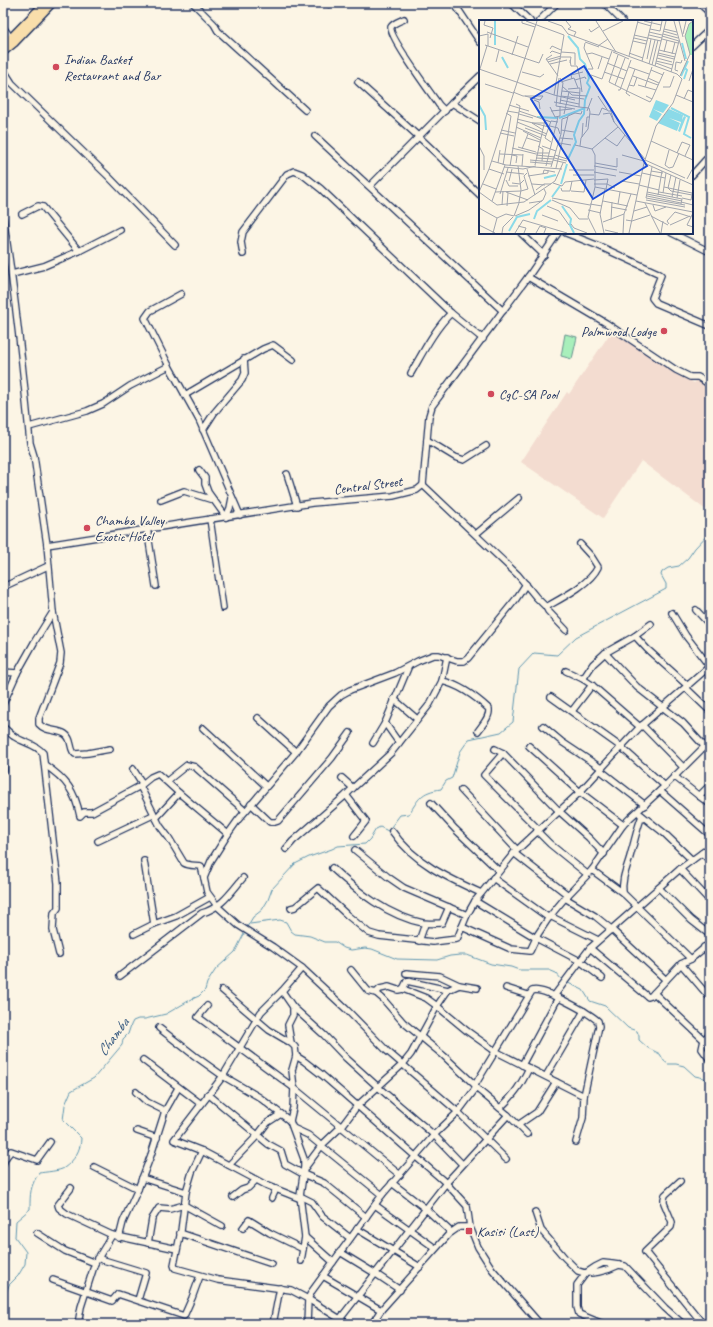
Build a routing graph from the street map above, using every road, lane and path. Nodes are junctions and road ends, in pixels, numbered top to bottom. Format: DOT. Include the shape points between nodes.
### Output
graph roads {
  1 [pos="52,3"];
  2 [pos="193,3"];
  3 [pos="454,3"];
  4 [pos="511,3"];
  5 [pos="557,3"];
  6 [pos="604,3"];
  7 [pos="700,3"];
  8 [pos="42,4"];
  9 [pos="710,13"];
  10 [pos="404,19"];
  11 [pos="529,20"];
  12 [pos="540,20"];
  13 [pos="621,20"];
  14 [pos="3,27"];
  15 [pos="710,29"];
  16 [pos="479,40"];
  17 [pos="12,41"];
  18 [pos="693,45"];
  19 [pos="3,46"];
  20 [pos="3,52"];
  21 [pos="3,69"];
  22 [pos="479,77"];
  23 [pos="358,82"];
  24 [pos="452,104"];
  25 [pos="305,110"];
  26 [pos="445,111"];
  27 [pos="479,120"];
  28 [pos="315,136"];
  29 [pos="419,136"];
  30 [pos="710,155"];
  31 [pos="693,174"];
  32 [pos="370,186"];
  33 [pos="479,194"];
  34 [pos="22,214"];
  35 [pos="3,217"];
  36 [pos="120,230"];
  37 [pos="521,234"];
  38 [pos="557,234"];
  39 [pos="569,234"];
  40 [pos="674,234"];
  41 [pos="175,245"];
  42 [pos="79,251"];
  43 [pos="710,252"];
  44 [pos="243,254"];
  45 [pos="544,255"];
  46 [pos="12,274"];
  47 [pos="528,277"];
  48 [pos="181,294"];
  49 [pos="503,311"];
  50 [pos="451,313"];
  51 [pos="710,326"];
  52 [pos="483,339"];
  53 [pos="244,359"];
  54 [pos="292,360"];
  55 [pos="168,366"];
  56 [pos="411,372"];
  57 [pos="710,384"];
  58 [pos="185,395"];
  59 [pos="29,428"];
  60 [pos="203,430"];
  61 [pos="427,440"];
  62 [pos="486,446"];
  63 [pos="199,470"];
  64 [pos="287,474"];
  65 [pos="423,485"];
  66 [pos="232,498"];
  67 [pos="519,498"];
  68 [pos="161,500"];
  69 [pos="214,500"];
  70 [pos="297,506"];
  71 [pos="240,515"];
  72 [pos="226,517"];
  73 [pos="210,519"];
  74 [pos="148,528"];
  75 [pos="476,534"];
  76 [pos="580,544"];
  77 [pos="47,545"];
  78 [pos="48,566"];
  79 [pos="526,584"];
  80 [pos="156,586"];
  81 [pos="3,587"];
  82 [pos="546,607"];
  83 [pos="223,608"];
  84 [pos="696,610"];
  85 [pos="53,612"];
  86 [pos="672,613"];
  87 [pos="651,624"];
  88 [pos="710,625"];
  89 [pos="566,630"];
  90 [pos="635,636"];
  91 [pos="605,653"];
  92 [pos="447,657"];
  93 [pos="710,667"];
  94 [pos="408,668"];
  95 [pos="566,671"];
  96 [pos="3,672"];
  97 [pos="17,673"];
  98 [pos="583,679"];
  99 [pos="442,681"];
  100 [pos="592,685"];
  101 [pos="687,687"];
  102 [pos="551,697"];
  103 [pos="394,699"];
  104 [pos="3,704"];
  105 [pos="664,707"];
  106 [pos="572,711"];
  107 [pos="710,711"];
  108 [pos="258,718"];
  109 [pos="417,719"];
  110 [pos="385,723"];
  111 [pos="543,726"];
  112 [pos="641,726"];
  113 [pos="3,727"];
  114 [pos="203,728"];
  115 [pos="478,731"];
  116 [pos="350,733"];
  117 [pos="710,741"];
  118 [pos="373,742"];
  119 [pos="399,743"];
  120 [pos="529,746"];
  121 [pos="621,746"];
  122 [pos="704,746"];
  123 [pos="110,749"];
  124 [pos="495,749"];
  125 [pos="296,752"];
  126 [pos="503,753"];
  127 [pos="3,762"];
  128 [pos="45,765"];
  129 [pos="684,767"];
  130 [pos="133,769"];
  131 [pos="600,769"];
  132 [pos="4,770"];
  133 [pos="674,776"];
  134 [pos="342,778"];
  135 [pos="167,781"];
  136 [pos="710,785"];
  137 [pos="140,786"];
  138 [pos="266,786"];
  139 [pos="665,786"];
  140 [pos="353,788"];
  141 [pos="461,790"];
  142 [pos="660,791"];
  143 [pos="580,792"];
  144 [pos="179,793"];
  145 [pos="346,795"];
  146 [pos="699,796"];
  147 [pos="431,803"];
  148 [pos="251,804"];
  149 [pos="710,804"];
  150 [pos="645,805"];
  151 [pos="245,811"];
  152 [pos="560,812"];
  153 [pos="636,812"];
  154 [pos="642,816"];
  155 [pos="155,817"];
  156 [pos="623,825"];
  157 [pos="392,831"];
  158 [pos="538,831"];
  159 [pos="228,834"];
  160 [pos="710,835"];
  161 [pos="354,836"];
  162 [pos="98,841"];
  163 [pos="710,847"];
  164 [pos="286,849"];
  165 [pos="355,850"];
  166 [pos="516,851"];
  167 [pos="702,853"];
  168 [pos="604,854"];
  169 [pos="692,860"];
  170 [pos="144,861"];
  171 [pos="710,862"];
  172 [pos="332,868"];
  173 [pos="498,870"];
  174 [pos="592,870"];
  175 [pos="680,870"];
  176 [pos="587,874"];
  177 [pos="204,878"];
  178 [pos="243,878"];
  179 [pos="493,878"];
  180 [pos="659,888"];
  181 [pos="623,892"];
  182 [pos="481,893"];
  183 [pos="566,896"];
  184 [pos="210,897"];
  185 [pos="710,900"];
  186 [pos="474,901"];
  187 [pos="218,906"];
  188 [pos="449,907"];
  189 [pos="638,907"];
  190 [pos="291,908"];
  191 [pos="467,914"];
  192 [pos="550,917"];
  193 [pos="154,924"];
  194 [pos="425,924"];
  195 [pos="462,927"];
  196 [pos="611,929"];
  197 [pos="134,934"];
  198 [pos="710,935"];
  199 [pos="536,938"];
  200 [pos="598,940"];
  201 [pos="420,941"];
  202 [pos="710,943"];
  203 [pos="704,947"];
  204 [pos="590,948"];
  205 [pos="59,954"];
  206 [pos="710,955"];
  207 [pos="691,958"];
  208 [pos="580,961"];
  209 [pos="681,964"];
  210 [pos="302,968"];
  211 [pos="350,970"];
  212 [pos="406,973"];
  213 [pos="120,976"];
  214 [pos="602,978"];
  215 [pos="666,980"];
  216 [pos="459,986"];
  217 [pos="477,988"];
  218 [pos="506,988"];
  219 [pos="403,989"];
  220 [pos="222,990"];
  221 [pos="448,990"];
  222 [pos="282,991"];
  223 [pos="654,992"];
  224 [pos="376,993"];
  225 [pos="528,995"];
  226 [pos="556,997"];
  227 [pos="710,998"];
  228 [pos="207,1006"];
  229 [pos="437,1006"];
  230 [pos="293,1007"];
  231 [pos="584,1011"];
  232 [pos="256,1020"];
  233 [pos="159,1028"];
  234 [pos="710,1033"];
  235 [pos="420,1037"];
  236 [pos="704,1040"];
  237 [pos="291,1043"];
  238 [pos="240,1048"];
  239 [pos="495,1051"];
  240 [pos="296,1056"];
  241 [pos="143,1060"];
  242 [pos="710,1060"];
  243 [pos="403,1064"];
  244 [pos="522,1065"];
  245 [pos="529,1068"];
  246 [pos="223,1076"];
  247 [pos="546,1076"];
  248 [pos="556,1082"];
  249 [pos="475,1086"];
  250 [pos="378,1087"];
  251 [pos="178,1088"];
  252 [pos="294,1088"];
  253 [pos="136,1092"];
  254 [pos="208,1094"];
  255 [pos="584,1096"];
  256 [pos="201,1104"];
  257 [pos="358,1106"];
  258 [pos="500,1108"];
  259 [pos="165,1111"];
  260 [pos="458,1112"];
  261 [pos="282,1114"];
  262 [pos="508,1115"];
  263 [pos="290,1121"];
  264 [pos="518,1125"];
  265 [pos="342,1126"];
  266 [pos="293,1128"];
  267 [pos="137,1131"];
  268 [pos="526,1134"];
  269 [pos="258,1135"];
  270 [pos="434,1135"];
  271 [pos="157,1138"];
  272 [pos="487,1139"];
  273 [pos="50,1142"];
  274 [pos="576,1142"];
  275 [pos="322,1146"];
  276 [pos="3,1150"];
  277 [pos="202,1151"];
  278 [pos="416,1155"];
  279 [pos="6,1157"];
  280 [pos="506,1159"];
  281 [pos="3,1164"];
  282 [pos="462,1164"];
  283 [pos="229,1165"];
  284 [pos="94,1167"];
  285 [pos="304,1172"];
  286 [pos="400,1174"];
  287 [pos="142,1178"];
  288 [pos="256,1180"];
  289 [pos="680,1181"];
  290 [pos="446,1182"];
  291 [pos="392,1183"];
  292 [pos="71,1188"];
  293 [pos="138,1189"];
  294 [pos="276,1189"];
  295 [pos="186,1192"];
  296 [pos="382,1195"];
  297 [pos="233,1197"];
  298 [pos="272,1198"];
  299 [pos="300,1198"];
  300 [pos="184,1205"];
  301 [pos="375,1205"];
  302 [pos="426,1208"];
  303 [pos="535,1212"];
  304 [pos="366,1217"];
  305 [pos="222,1226"];
  306 [pos="470,1227"];
  307 [pos="243,1228"];
  308 [pos="357,1229"];
  309 [pos="409,1229"];
  310 [pos="451,1232"];
  311 [pos="37,1233"];
  312 [pos="180,1233"];
  313 [pos="112,1235"];
  314 [pos="305,1237"];
  315 [pos="119,1238"];
  316 [pos="350,1238"];
  317 [pos="148,1242"];
  318 [pos="435,1248"];
  319 [pos="177,1249"];
  320 [pos="303,1250"];
  321 [pos="340,1252"];
  322 [pos="392,1252"];
  323 [pos="96,1260"];
  324 [pos="301,1261"];
  325 [pos="333,1262"];
  326 [pos="272,1264"];
  327 [pos="420,1267"];
  328 [pos="586,1272"];
  329 [pos="376,1274"];
  330 [pos="200,1276"];
  331 [pos="323,1276"];
  332 [pos="54,1280"];
  333 [pos="280,1288"];
  334 [pos="400,1290"];
  335 [pos="86,1291"];
  336 [pos="358,1297"];
  337 [pos="308,1299"];
  338 [pos="138,1300"];
  339 [pos="381,1310"];
  340 [pos="338,1322"];
  341 [pos="78,1324"];
  342 [pos="273,1324"];
  343 [pos="307,1324"];
  344 [pos="348,1324"];
  345 [pos="372,1324"];
  346 [pos="540,1324"];
  347 [pos="603,1324"];
  348 [pos="683,1324"];
  349 [pos="700,1324"];
  1 -- 17 [label="main road"];
  2 -- 25 [label="street" via="218,31"];
  3 -- 16 [label="street"];
  4 -- 11 [label="street"];
  5 -- 12 [label="street"];
  6 -- 13 [label="street"];
  7 -- 9 [label="street"];
  8 -- 17 [label="main road"];
  10 -- 26 [label="street" via="394,23 391,31 410,64"];
  14 -- 17 [label="street"];
  15 -- 18 [label="street"];
  17 -- 19 [label="main road"];
  17 -- 20 [label="main road"];
  21 -- 41 [label="street" via="12,83"];
  22 -- 24 [label="street"];
  23 -- 29 [label="street"];
  24 -- 26 [label="street"];
  24 -- 27 [label="street"];
  26 -- 29 [label="street"];
  28 -- 32 [label="street"];
  29 -- 32 [label="street"];
  29 -- 33 [label="street"];
  30 -- 31 [label="street"];
  32 -- 49 [label="street"];
  34 -- 42 [label="street" via="38,206 43,207"];
  35 -- 46 [label="street"];
  36 -- 42 [label="street"];
  37 -- 45 [label="street"];
  38 -- 45 [label="street, Central Street"];
  39 -- 51 [label="street" via="656,272 661,276 652,298 656,303"];
  40 -- 43 [label="street"];
  42 -- 46 [label="street" via="44,266"];
  44 -- 50 [label="street" via="241,238 246,227 287,174 294,170 321,189"];
  45 -- 47 [label="street, Central Street"];
  46 -- 59 [label="street"];
  47 -- 49 [label="street, Central Street"];
  47 -- 57 [label="street" via="606,323 676,370"];
  48 -- 55 [label="street" via="150,311 145,318"];
  49 -- 52 [label="street, Central Street"];
  50 -- 52 [label="street"];
  50 -- 56 [label="street" via="428,343"];
  52 -- 61 [label="street, Central Street" via="432,406"];
  53 -- 54 [label="street" via="273,346"];
  53 -- 58 [label="street"];
  53 -- 60 [label="street" via="245,373 242,380 214,412"];
  55 -- 58 [label="street"];
  55 -- 59 [label="street" via="103,404"];
  58 -- 60 [label="street"];
  59 -- 77 [label="street" via="28,444 34,456"];
  60 -- 66 [label="street"];
  61 -- 62 [label="street" via="464,460"];
  61 -- 65 [label="street, Central Street"];
  63 -- 69 [label="street"];
  64 -- 70 [label="street"];
  65 -- 70 [label="street, Central Street" via="417,490 393,496"];
  65 -- 75 [label="street"];
  66 -- 71 [label="street"];
  66 -- 72 [label="street"];
  67 -- 75 [label="street"];
  68 -- 69 [label="street" via="184,491"];
  69 -- 72 [label="street"];
  70 -- 71 [label="street, Central Street"];
  71 -- 72 [label="street, Central Street"];
  72 -- 73 [label="street, Central Street"];
  73 -- 74 [label="street, Central Street"];
  73 -- 83 [label="street"];
  74 -- 77 [label="street, Central Street"];
  74 -- 80 [label="street"];
  75 -- 79 [label="street"];
  76 -- 82 [label="street" via="598,567 577,588"];
  77 -- 78 [label="street"];
  78 -- 81 [label="street"];
  78 -- 85 [label="street"];
  79 -- 82 [label="street"];
  79 -- 92 [label="street" via="468,658 457,661"];
  82 -- 89 [label="street"];
  84 -- 88 [label="street"];
  85 -- 97 [label="street"];
  85 -- 123 [label="street" via="61,653 60,663 39,724 44,728 66,734 75,754"];
  86 -- 93 [label="street"];
  87 -- 90 [label="street"];
  90 -- 91 [label="street"];
  90 -- 101 [label="street"];
  91 -- 98 [label="street" via="593,664"];
  91 -- 105 [label="street" via="637,687"];
  92 -- 94 [label="street" via="433,655"];
  92 -- 99 [label="street"];
  93 -- 101 [label="street"];
  94 -- 103 [label="street"];
  94 -- 125 [label="street" via="341,695 329,706"];
  95 -- 98 [label="street"];
  96 -- 97 [label="street"];
  97 -- 104 [label="street"];
  98 -- 100 [label="street"];
  99 -- 109 [label="street" via="430,704"];
  99 -- 115 [label="street" via="471,694 489,709 487,718"];
  100 -- 106 [label="street"];
  100 -- 112 [label="street"];
  101 -- 105 [label="street"];
  101 -- 107 [label="street"];
  102 -- 106 [label="street"];
  103 -- 109 [label="street"];
  103 -- 110 [label="street"];
  105 -- 112 [label="street"];
  105 -- 122 [label="street"];
  106 -- 121 [label="street"];
  108 -- 125 [label="street"];
  109 -- 119 [label="street"];
  110 -- 118 [label="street"];
  110 -- 119 [label="street"];
  111 -- 131 [label="street"];
  112 -- 121 [label="street"];
  112 -- 129 [label="street"];
  113 -- 128 [label="street" via="15,738 40,750"];
  114 -- 138 [label="street"];
  116 -- 148 [label="street" via="332,758 278,820 270,822"];
  117 -- 122 [label="street"];
  119 -- 140 [label="street"];
  120 -- 143 [label="street"];
  121 -- 131 [label="street"];
  121 -- 139 [label="street"];
  122 -- 129 [label="street"];
  124 -- 126 [label="street"];
  125 -- 138 [label="street"];
  126 -- 152 [label="street"];
  126 -- 158 [label="street" via="484,775"];
  127 -- 132 [label="street"];
  128 -- 137 [label="street" via="67,784 77,801 80,816 84,812 91,813"];
  128 -- 205 [label="street" via="58,883 58,908 54,912 53,930"];
  129 -- 133 [label="street"];
  130 -- 137 [label="street" via="142,783"];
  131 -- 143 [label="street"];
  131 -- 150 [label="street"];
  133 -- 139 [label="street"];
  133 -- 146 [label="street"];
  134 -- 140 [label="street"];
  135 -- 137 [label="street" via="157,774"];
  135 -- 144 [label="street"];
  135 -- 151 [label="street" via="187,765 195,766"];
  136 -- 146 [label="street"];
  137 -- 155 [label="street"];
  138 -- 148 [label="street"];
  139 -- 142 [label="street"];
  140 -- 145 [label="street"];
  141 -- 166 [label="street"];
  142 -- 150 [label="street"];
  142 -- 160 [label="street"];
  143 -- 152 [label="street"];
  143 -- 156 [label="street"];
  144 -- 155 [label="street"];
  144 -- 159 [label="street"];
  145 -- 161 [label="street" via="366,821"];
  145 -- 164 [label="street"];
  146 -- 149 [label="street"];
  147 -- 173 [label="street"];
  148 -- 151 [label="street"];
  150 -- 153 [label="street"];
  151 -- 159 [label="street"];
  152 -- 158 [label="street"];
  152 -- 168 [label="street"];
  153 -- 154 [label="street"];
  153 -- 156 [label="street"];
  154 -- 169 [label="street"];
  154 -- 181 [label="street" via="625,871"];
  155 -- 162 [label="street"];
  155 -- 177 [label="street" via="184,863 201,866"];
  156 -- 168 [label="street"];
  157 -- 182 [label="street" via="411,852 435,871"];
  158 -- 166 [label="street"];
  158 -- 176 [label="street"];
  159 -- 177 [label="street"];
  163 -- 167 [label="street"];
  165 -- 188 [label="street" via="404,888"];
  166 -- 173 [label="street"];
  166 -- 183 [label="street"];
  167 -- 169 [label="street"];
  167 -- 171 [label="street"];
  168 -- 174 [label="street"];
  169 -- 175 [label="street"];
  170 -- 193 [label="street"];
  172 -- 194 [label="street" via="381,907"];
  173 -- 179 [label="street"];
  174 -- 176 [label="street"];
  174 -- 181 [label="street"];
  175 -- 180 [label="street"];
  175 -- 185 [label="street"];
  176 -- 183 [label="street"];
  177 -- 184 [label="street"];
  178 -- 187 [label="street"];
  179 -- 182 [label="street"];
  179 -- 192 [label="street"];
  180 -- 189 [label="street"];
  180 -- 198 [label="street"];
  181 -- 189 [label="street"];
  182 -- 186 [label="street"];
  183 -- 192 [label="street"];
  183 -- 196 [label="street"];
  184 -- 187 [label="street"];
  184 -- 193 [label="street" via="176,916"];
  186 -- 191 [label="street"];
  186 -- 199 [label="street"];
  187 -- 210 [label="street" via="238,925"];
  187 -- 213 [label="street" via="202,913"];
  188 -- 191 [label="street"];
  188 -- 194 [label="street" via="442,923"];
  189 -- 196 [label="street"];
  189 -- 207 [label="street"];
  190 -- 201 [label="street" via="318,888 369,933"];
  191 -- 195 [label="street"];
  192 -- 199 [label="street"];
  192 -- 200 [label="street"];
  193 -- 197 [label="street"];
  194 -- 201 [label="street"];
  195 -- 199 [label="street" via="511,949 530,951"];
  195 -- 201 [label="street" via="457,939"];
  196 -- 200 [label="street"];
  196 -- 215 [label="street"];
  199 -- 208 [label="street"];
  200 -- 204 [label="street"];
  202 -- 203 [label="street"];
  203 -- 206 [label="street"];
  203 -- 207 [label="street"];
  204 -- 208 [label="street"];
  204 -- 223 [label="street" via="646,996 651,996"];
  207 -- 209 [label="street"];
  208 -- 214 [label="street"];
  208 -- 226 [label="street"];
  209 -- 215 [label="street"];
  209 -- 227 [label="street"];
  210 -- 222 [label="street"];
  210 -- 243 [label="street"];
  211 -- 224 [label="street" via="368,991"];
  212 -- 216 [label="street" via="441,976"];
  215 -- 223 [label="street"];
  216 -- 217 [label="street"];
  216 -- 221 [label="street"];
  218 -- 225 [label="street"];
  219 -- 221 [label="street" via="407,981"];
  219 -- 224 [label="street" via="385,987"];
  219 -- 229 [label="street" via="426,998"];
  220 -- 232 [label="street"];
  221 -- 229 [label="street"];
  222 -- 230 [label="street"];
  222 -- 232 [label="street" via="262,1010"];
  223 -- 236 [label="street"];
  224 -- 235 [label="street"];
  225 -- 226 [label="street" via="535,990"];
  225 -- 239 [label="street"];
  226 -- 231 [label="street"];
  226 -- 244 [label="street"];
  228 -- 238 [label="street" via="198,1017"];
  229 -- 235 [label="street"];
  229 -- 239 [label="street"];
  230 -- 237 [label="street" via="293,1015 288,1025"];
  230 -- 250 [label="street"];
  231 -- 247 [label="street"];
  231 -- 255 [label="street" via="598,1021 599,1026"];
  232 -- 237 [label="street"];
  232 -- 238 [label="street"];
  233 -- 246 [label="street"];
  234 -- 236 [label="street"];
  235 -- 243 [label="street"];
  235 -- 249 [label="street"];
  236 -- 242 [label="street" via="702,1049"];
  237 -- 240 [label="street" via="295,1047"];
  238 -- 246 [label="street"];
  238 -- 252 [label="street"];
  239 -- 244 [label="street"];
  239 -- 249 [label="street"];
  240 -- 252 [label="street" via="292,1070"];
  240 -- 257 [label="street"];
  241 -- 251 [label="street"];
  243 -- 250 [label="street"];
  243 -- 260 [label="street"];
  244 -- 245 [label="street"];
  245 -- 247 [label="street"];
  245 -- 258 [label="street" via="512,1097"];
  246 -- 254 [label="street"];
  246 -- 261 [label="street"];
  247 -- 248 [label="street"];
  248 -- 255 [label="street"];
  248 -- 264 [label="street" via="537,1112"];
  249 -- 258 [label="street"];
  249 -- 260 [label="street"];
  250 -- 257 [label="street"];
  250 -- 270 [label="street"];
  251 -- 256 [label="street"];
  251 -- 259 [label="street"];
  252 -- 263 [label="street"];
  252 -- 265 [label="street"];
  253 -- 259 [label="street" via="147,1102"];
  254 -- 256 [label="street"];
  254 -- 269 [label="street"];
  255 -- 274 [label="street"];
  256 -- 277 [label="street" via="174,1140"];
  257 -- 265 [label="street"];
  257 -- 278 [label="street"];
  258 -- 262 [label="street"];
  259 -- 271 [label="street"];
  260 -- 270 [label="street"];
  260 -- 272 [label="street"];
  261 -- 263 [label="street"];
  261 -- 269 [label="street" via="267,1123"];
  262 -- 264 [label="street"];
  262 -- 272 [label="street"];
  263 -- 266 [label="street"];
  264 -- 268 [label="street"];
  265 -- 275 [label="street"];
  265 -- 286 [label="street"];
  266 -- 275 [label="street"];
  266 -- 285 [label="street" via="302,1153"];
  267 -- 271 [label="street"];
  269 -- 283 [label="street"];
  269 -- 285 [label="street" via="282,1152 285,1164"];
  270 -- 278 [label="street"];
  270 -- 282 [label="street"];
  271 -- 287 [label="street"];
  272 -- 280 [label="street"];
  272 -- 282 [label="street"];
  273 -- 279 [label="street" via="37,1160 11,1151"];
  275 -- 285 [label="street"];
  275 -- 296 [label="street"];
  276 -- 279 [label="street"];
  277 -- 283 [label="street"];
  277 -- 295 [label="street"];
  278 -- 286 [label="street"];
  278 -- 290 [label="street"];
  279 -- 281 [label="street"];
  282 -- 290 [label="street"];
  283 -- 288 [label="street"];
  284 -- 293 [label="street"];
  285 -- 299 [label="street"];
  285 -- 304 [label="street" via="323,1183"];
  286 -- 291 [label="street"];
  287 -- 293 [label="street"];
  287 -- 295 [label="street"];
  288 -- 294 [label="street"];
  288 -- 297 [label="street"];
  289 -- 349 [label="street" via="664,1199 672,1222 671,1227 644,1252"];
  290 -- 302 [label="street"];
  290 -- 306 [label="street" via="467,1206"];
  291 -- 296 [label="street"];
  291 -- 302 [label="street"];
  292 -- 313 [label="street" via="59,1208"];
  293 -- 315 [label="street" via="123,1222"];
  294 -- 298 [label="street"];
  294 -- 299 [label="street"];
  295 -- 300 [label="street"];
  296 -- 301 [label="street"];
  299 -- 314 [label="street"];
  299 -- 316 [label="street" via="312,1202 322,1216"];
  300 -- 305 [label="street"];
  300 -- 312 [label="street"];
  300 -- 317 [label="street" via="170,1209 157,1208 152,1219"];
  301 -- 304 [label="street"];
  301 -- 309 [label="street"];
  302 -- 309 [label="street"];
  302 -- 310 [label="street"];
  303 -- 328 [label="street" via="542,1230 564,1257 578,1271"];
  304 -- 308 [label="street"];
  306 -- 310 [label="street" via="461,1226"];
  306 -- 346 [label="street" via="478,1247 492,1269"];
  307 -- 320 [label="street" via="249,1220"];
  308 -- 316 [label="street"];
  308 -- 322 [label="street"];
  309 -- 318 [label="street"];
  309 -- 322 [label="street"];
  310 -- 318 [label="street"];
  311 -- 323 [label="street" via="64,1251"];
  312 -- 319 [label="street"];
  312 -- 326 [label="street"];
  313 -- 315 [label="street"];
  313 -- 323 [label="street"];
  314 -- 320 [label="street"];
  314 -- 325 [label="street"];
  315 -- 317 [label="street"];
  316 -- 321 [label="street"];
  317 -- 319 [label="street"];
  318 -- 327 [label="street"];
  319 -- 330 [label="street" via="175,1268"];
  320 -- 324 [label="street"];
  321 -- 325 [label="street"];
  321 -- 329 [label="street"];
  322 -- 327 [label="street"];
  322 -- 329 [label="street"];
  323 -- 335 [label="street"];
  323 -- 338 [label="street" via="146,1273"];
  325 -- 331 [label="street"];
  327 -- 334 [label="street"];
  328 -- 347 [label="street" via="577,1285 579,1314"];
  328 -- 348 [label="street" via="603,1263 625,1266"];
  329 -- 334 [label="street"];
  329 -- 336 [label="street"];
  330 -- 333 [label="street"];
  330 -- 338 [label="street" via="184,1316"];
  331 -- 336 [label="street"];
  331 -- 337 [label="street"];
  332 -- 335 [label="street"];
  333 -- 337 [label="street" via="295,1291"];
  333 -- 342 [label="street"];
  334 -- 339 [label="street"];
  335 -- 338 [label="street" via="112,1301 117,1294"];
  335 -- 341 [label="street"];
  336 -- 339 [label="street"];
  336 -- 340 [label="street"];
  337 -- 340 [label="street"];
  337 -- 343 [label="street"];
  339 -- 345 [label="street"];
  340 -- 344 [label="street"];
}
